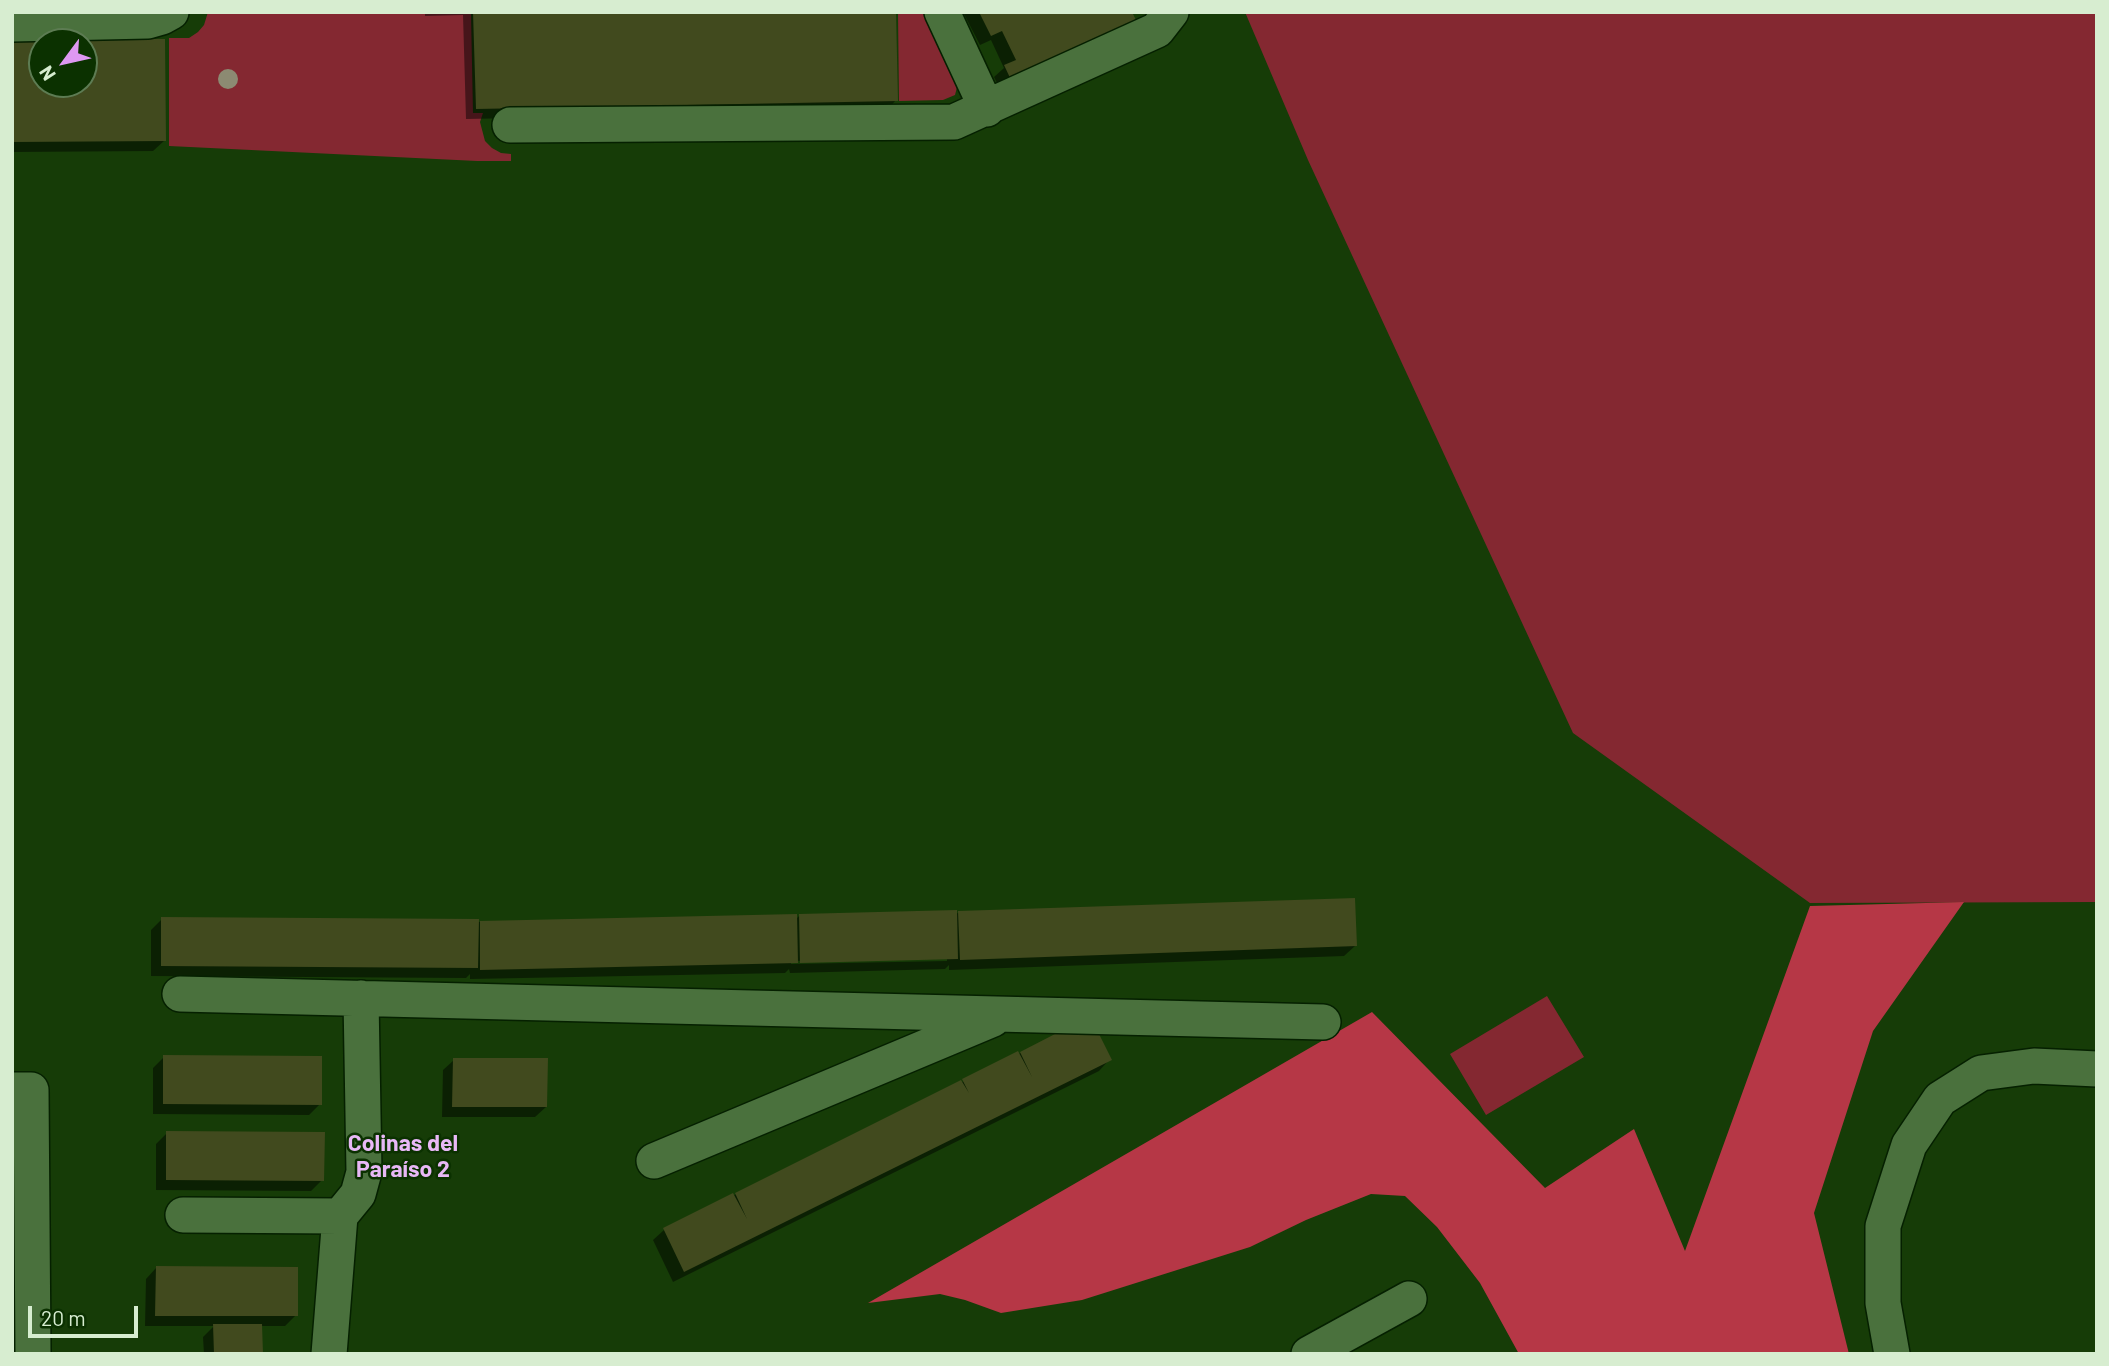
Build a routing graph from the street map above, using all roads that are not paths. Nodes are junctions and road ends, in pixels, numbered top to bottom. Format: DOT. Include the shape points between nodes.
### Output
graph roads {
  1 [pos="171,12"];
  2 [pos="942,12"];
  3 [pos="1171,12"];
  4 [pos="12,24"];
  5 [pos="987,109"];
  6 [pos="510,125"];
  7 [pos="180,994"];
  8 [pos="361,998"];
  9 [pos="1006,1014"];
  10 [pos="1323,1022"];
  11 [pos="2097,1069"];
  12 [pos="12,1090"];
  13 [pos="654,1161"];
  14 [pos="183,1215"];
  15 [pos="340,1216"];
  16 [pos="1409,1300"];
  17 [pos="33,1354"];
  18 [pos="329,1354"];
  19 [pos="1309,1354"];
  20 [pos="1892,1354"];
  1 -- 4 [label="street" via="148,21"];
  2 -- 5 [label="street"];
  3 -- 5 [label="street" via="1157,30"];
  5 -- 6 [label="street" via="954,122"];
  7 -- 8 [label="street"];
  8 -- 9 [label="street"];
  8 -- 15 [label="street" via="364,1172 358,1194"];
  9 -- 10 [label="street"];
  9 -- 13 [label="street"];
  11 -- 20 [label="street" via="2034,1066 1981,1073 1940,1099 1909,1145 1883,1226 1883,1303"];
  12 -- 17 [label="street" via="31,1090"];
  14 -- 15 [label="street"];
  15 -- 18 [label="street"];
  16 -- 19 [label="street"];
}
